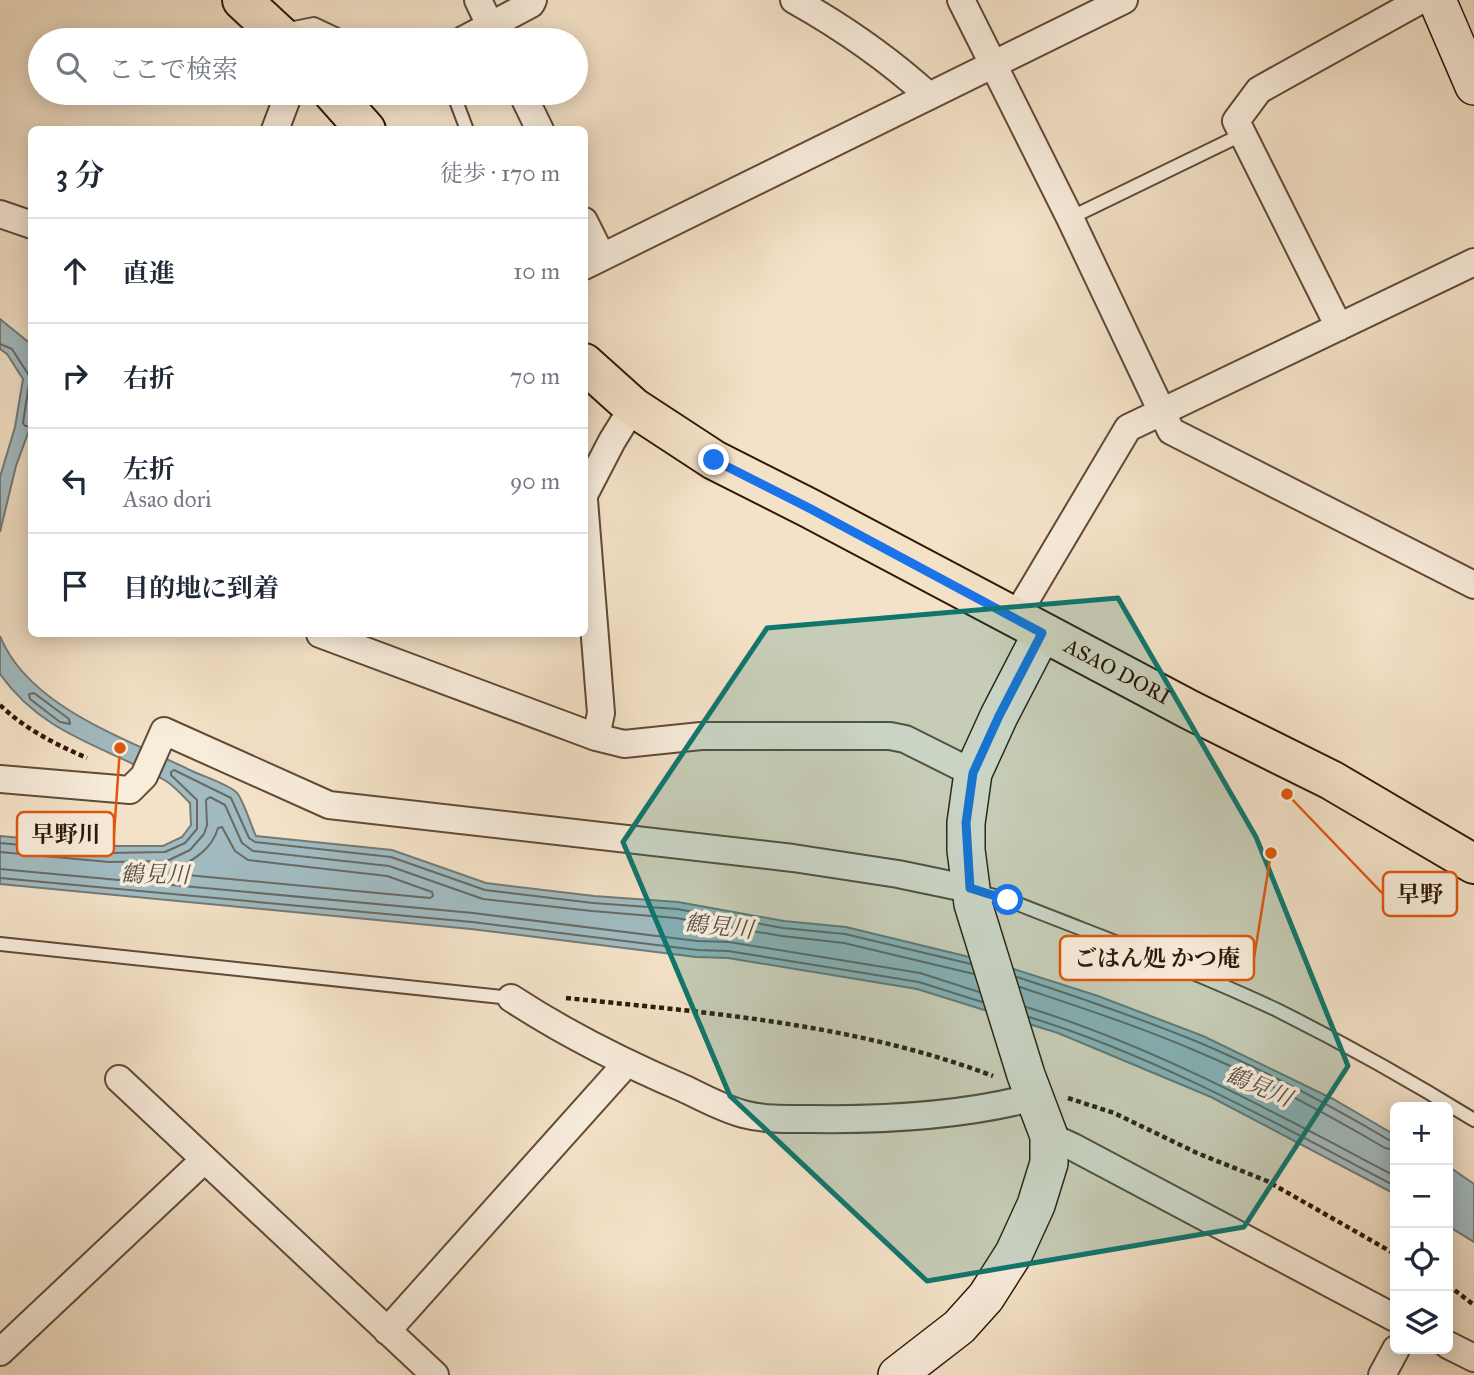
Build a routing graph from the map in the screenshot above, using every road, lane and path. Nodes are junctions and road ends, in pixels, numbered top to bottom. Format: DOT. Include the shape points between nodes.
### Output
graph roads {
  1 [pos="242,0"];
  2 [pos="478,0"];
  3 [pos="533,0"];
  4 [pos="794,0"];
  5 [pos="961,0"];
  6 [pos="1124,0"];
  7 [pos="1421,0"];
  8 [pos="1437,0"];
  9 [pos="272,28"];
  10 [pos="303,28"];
  11 [pos="322,28"];
  12 [pos="492,28"];
  13 [pos="501,28"];
  14 [pos="993,65"];
  15 [pos="1474,86"];
  16 [pos="929,96"];
  17 [pos="284,105"];
  18 [pos="458,105"];
  19 [pos="528,105"];
  20 [pos="277,126"];
  21 [pos="465,126"];
  22 [pos="538,126"];
  23 [pos="1243,134"];
  24 [pos="0,214"];
  25 [pos="1070,218"];
  26 [pos="28,224"];
  27 [pos="588,239"];
  28 [pos="593,262"];
  29 [pos="1474,262"];
  30 [pos="1339,327"];
  31 [pos="588,367"];
  32 [pos="633,407"];
  33 [pos="1160,412"];
  34 [pos="588,487"];
  35 [pos="588,550"];
  36 [pos="1474,585"];
  37 [pos="1029,626"];
  38 [pos="328,637"];
  39 [pos="0,705"];
  40 [pos="596,737"];
  41 [pos="94,761"];
  42 [pos="973,773"];
  43 [pos="0,779"];
  44 [pos="1474,864"];
  45 [pos="971,896"];
  46 [pos="0,944"];
  47 [pos="510,998"];
  48 [pos="559,998"];
  49 [pos="626,1064"];
  50 [pos="119,1079"];
  51 [pos="1021,1084"];
  52 [pos="1474,1119"];
  53 [pos="1049,1136"];
  54 [pos="204,1160"];
  55 [pos="1390,1251"];
  56 [pos="1453,1289"];
  57 [pos="1474,1305"];
  58 [pos="1390,1315"];
  59 [pos="387,1331"];
  60 [pos="1453,1348"];
  61 [pos="0,1352"];
  62 [pos="1393,1354"];
  63 [pos="1474,1358"];
  64 [pos="435,1375"];
  65 [pos="897,1375"];
  66 [pos="1382,1375"];
  1 -- 9 [label="main road"];
  2 -- 12 [label="street"];
  3 -- 13 [label="street"];
  4 -- 16 [label="street" via="839,25"];
  5 -- 14 [label="street"];
  6 -- 14 [label="street"];
  7 -- 23 [label="street" via="1259,90 1236,121"];
  8 -- 15 [label="street"];
  10 -- 11 [label="lane" via="314,24"];
  14 -- 16 [label="street"];
  14 -- 25 [label="street"];
  16 -- 28 [label="street"];
  17 -- 20 [label="street"];
  18 -- 21 [label="lane"];
  19 -- 22 [label="street"];
  23 -- 25 [label="lane"];
  23 -- 30 [label="street"];
  24 -- 26 [label="street"];
  25 -- 33 [label="street"];
  27 -- 28 [label="street"];
  29 -- 30 [label="street"];
  30 -- 33 [label="street"];
  31 -- 32 [label="main road, ASAO DORI"];
  32 -- 34 [label="street"];
  32 -- 37 [label="main road, ASAO DORI" via="714,460"];
  33 -- 36 [label="street" via="1171,431"];
  33 -- 37 [label="street" via="1128,428"];
  35 -- 40 [label="street" via="601,713"];
  37 -- 42 [label="street" via="999,716"];
  37 -- 44 [label="main road, ASAO DORI" via="1331,780"];
  38 -- 40 [label="street"];
  39 -- 41 [label="path" via="15,720 58,746"];
  40 -- 42 [label="street" via="624,744 701,736 890,736"];
  42 -- 45 [label="street" via="966,823"];
  43 -- 45 [label="street" via="130,790 144,776 164,731 328,805 793,858 898,874"];
  45 -- 51 [label="street"];
  45 -- 52 [label="lane" via="1008,900 1195,974 1278,1011"];
  46 -- 47 [label="lane"];
  47 -- 49 [label="street"];
  48 -- 51 [label="path" via="755,1017 942,1057"];
  49 -- 51 [label="street" via="743,1114 775,1119 964,1111"];
  49 -- 59 [label="street"];
  50 -- 54 [label="street"];
  51 -- 53 [label="street"];
  51 -- 55 [label="path" via="1114,1113 1267,1181"];
  53 -- 58 [label="street"];
  53 -- 65 [label="street" via="1049,1163 1014,1253 959,1327"];
  54 -- 59 [label="street"];
  54 -- 61 [label="street"];
  56 -- 57 [label="path"];
  59 -- 64 [label="street"];
  60 -- 63 [label="street"];
  62 -- 66 [label="street"];
}
